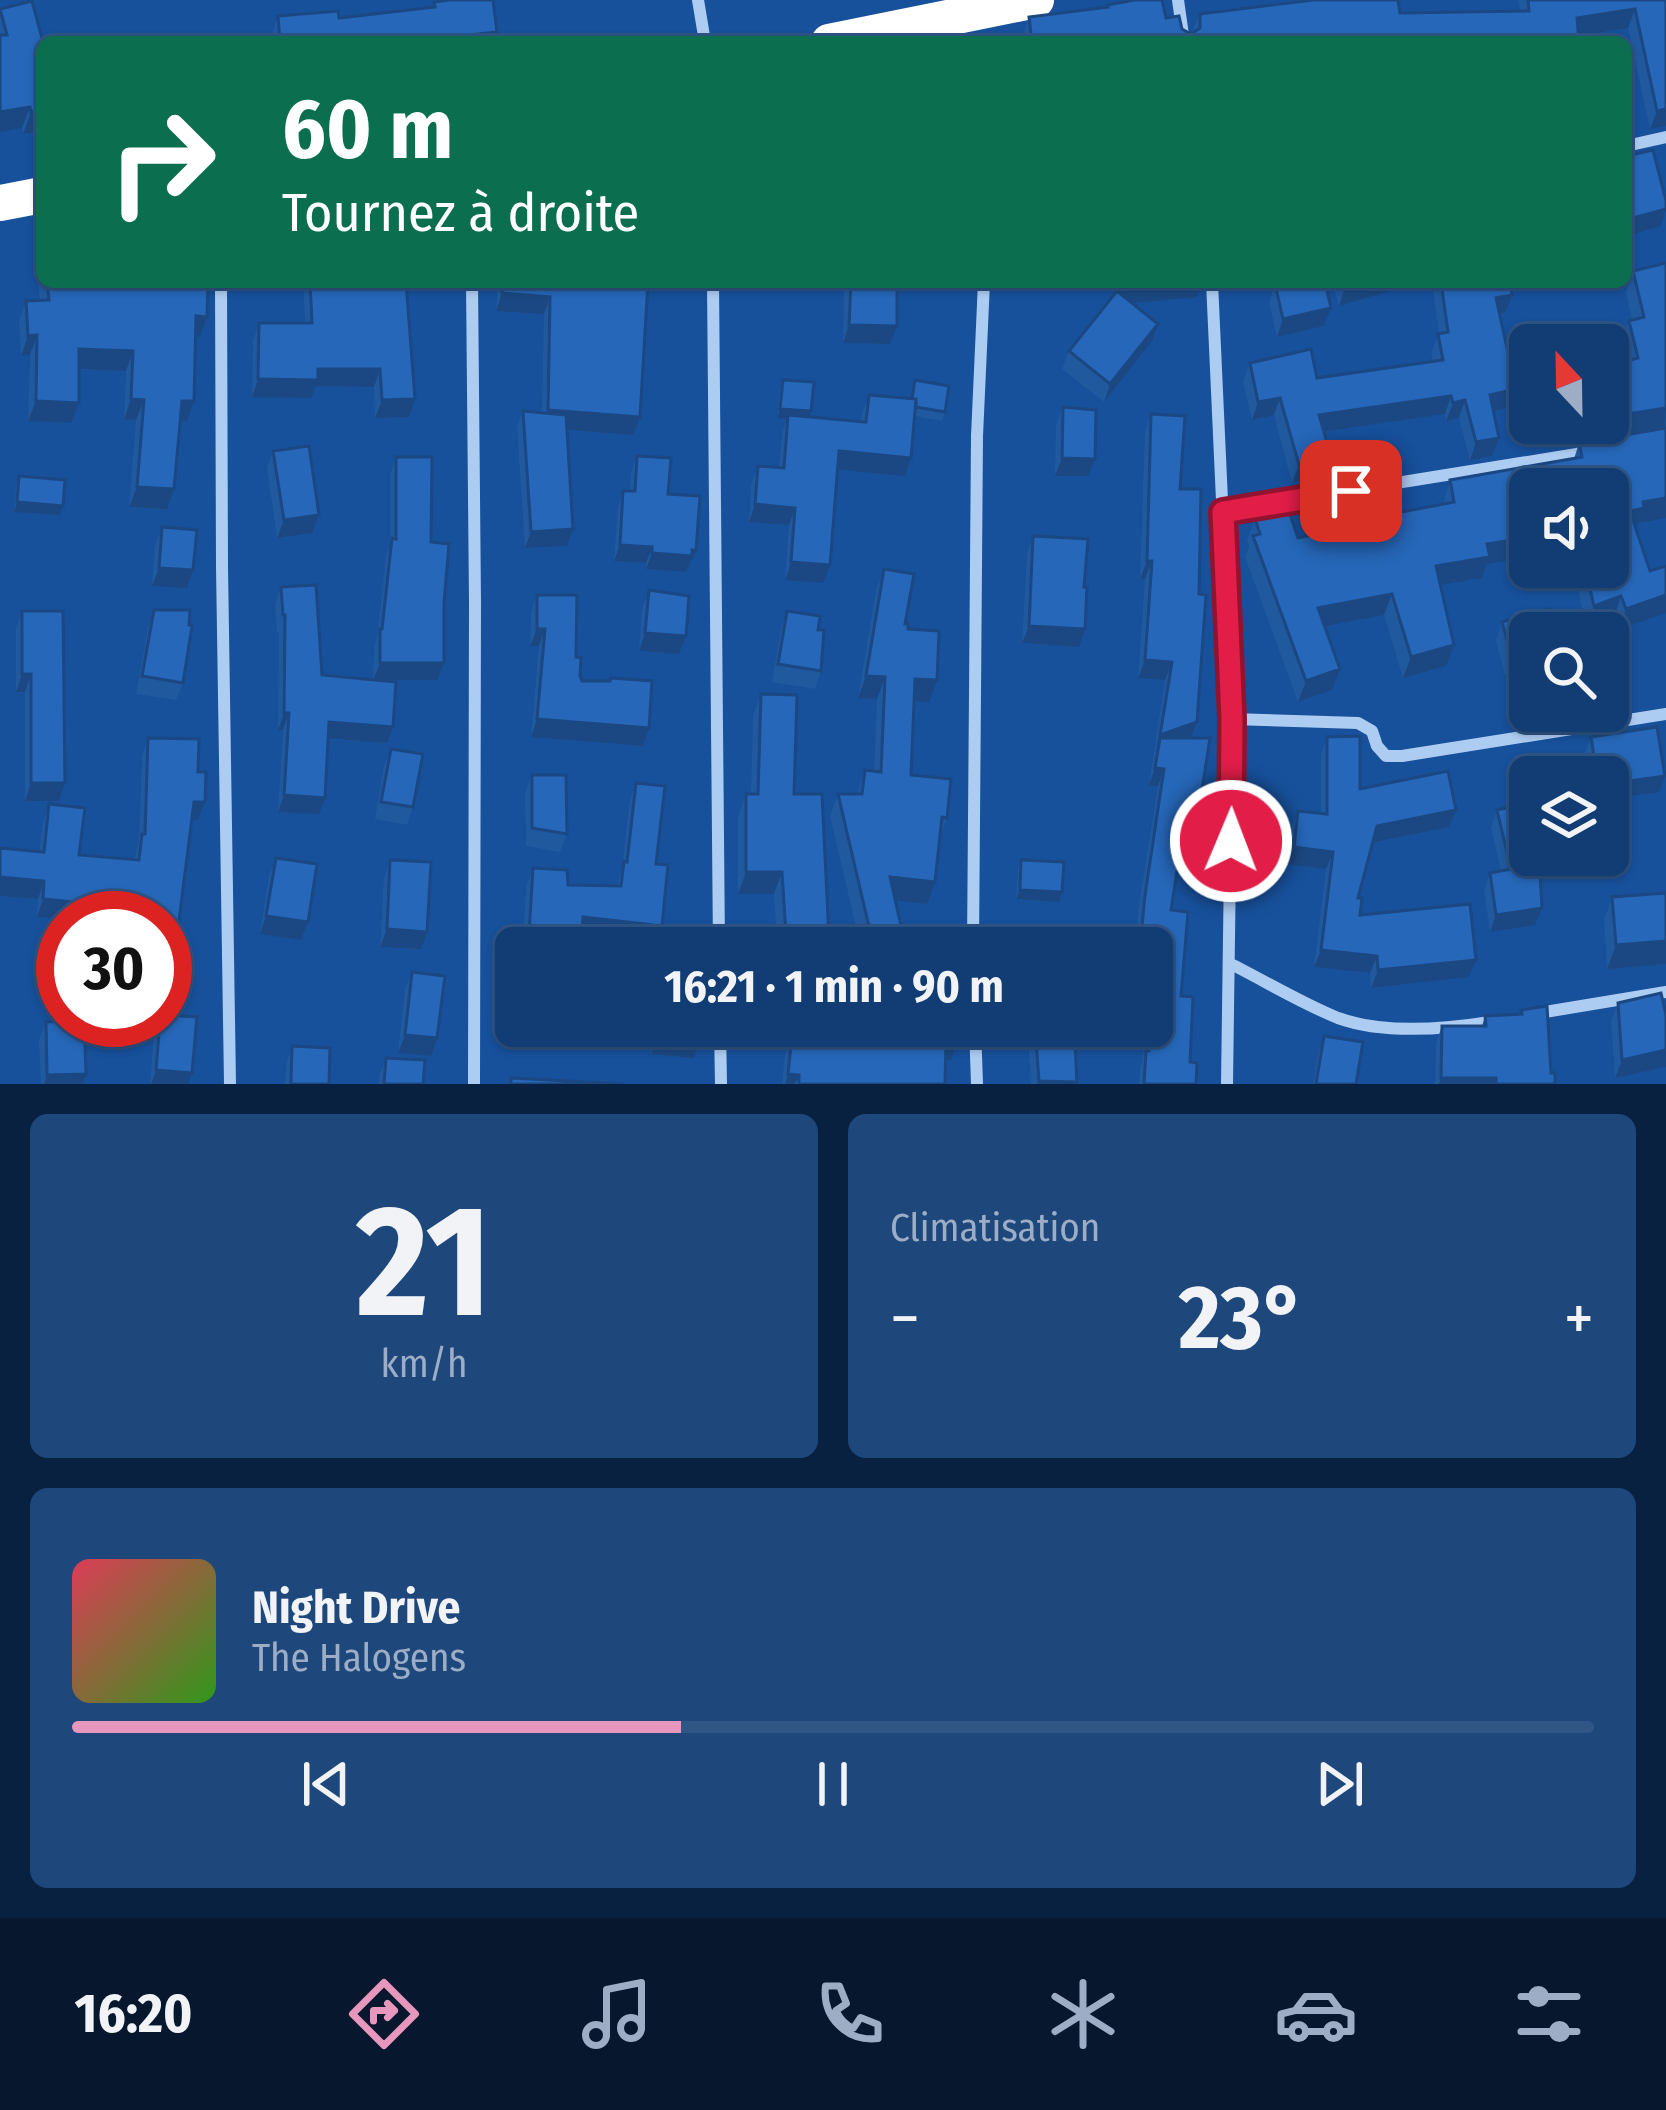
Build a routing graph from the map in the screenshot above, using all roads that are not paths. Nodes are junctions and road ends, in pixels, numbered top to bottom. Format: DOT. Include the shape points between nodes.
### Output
graph roads {
  1 [pos="698,0"];
  2 [pos="1036,0"];
  3 [pos="1178,0"];
  4 [pos="976,13"];
  5 [pos="704,36"];
  6 [pos="859,36"];
  7 [pos="1183,36"];
  8 [pos="1666,137"];
  9 [pos="1632,145"];
  10 [pos="36,196"];
  11 [pos="0,203"];
  12 [pos="221,288"];
  13 [pos="472,288"];
  14 [pos="713,288"];
  15 [pos="984,288"];
  16 [pos="1211,288"];
  17 [pos="1608,449"];
  18 [pos="1223,512"];
  19 [pos="1666,714"];
  20 [pos="1232,719"];
  21 [pos="719,927"];
  22 [pos="972,927"];
  23 [pos="1229,963"];
  24 [pos="1666,992"];
  25 [pos="720,1047"];
  26 [pos="976,1047"];
  27 [pos="230,1084"];
  28 [pos="473,1084"];
  29 [pos="721,1084"];
  30 [pos="977,1084"];
  31 [pos="1227,1084"];
  1 -- 5 [label="street"];
  2 -- 4 [label="highway"];
  3 -- 7 [label="street"];
  4 -- 6 [label="highway"];
  8 -- 9 [label="street"];
  10 -- 11 [label="highway"];
  12 -- 27 [label="street"];
  13 -- 28 [label="street"];
  14 -- 21 [label="street"];
  15 -- 22 [label="street"];
  16 -- 18 [label="street"];
  17 -- 18 [label="street"];
  18 -- 20 [label="street"];
  19 -- 20 [label="street" via="1402,756 1386,756 1358,723"];
  20 -- 23 [label="street"];
  23 -- 24 [label="street" via="1341,1019 1390,1028 1450,1028"];
  23 -- 31 [label="street"];
  25 -- 29 [label="street"];
  26 -- 30 [label="street"];
}
